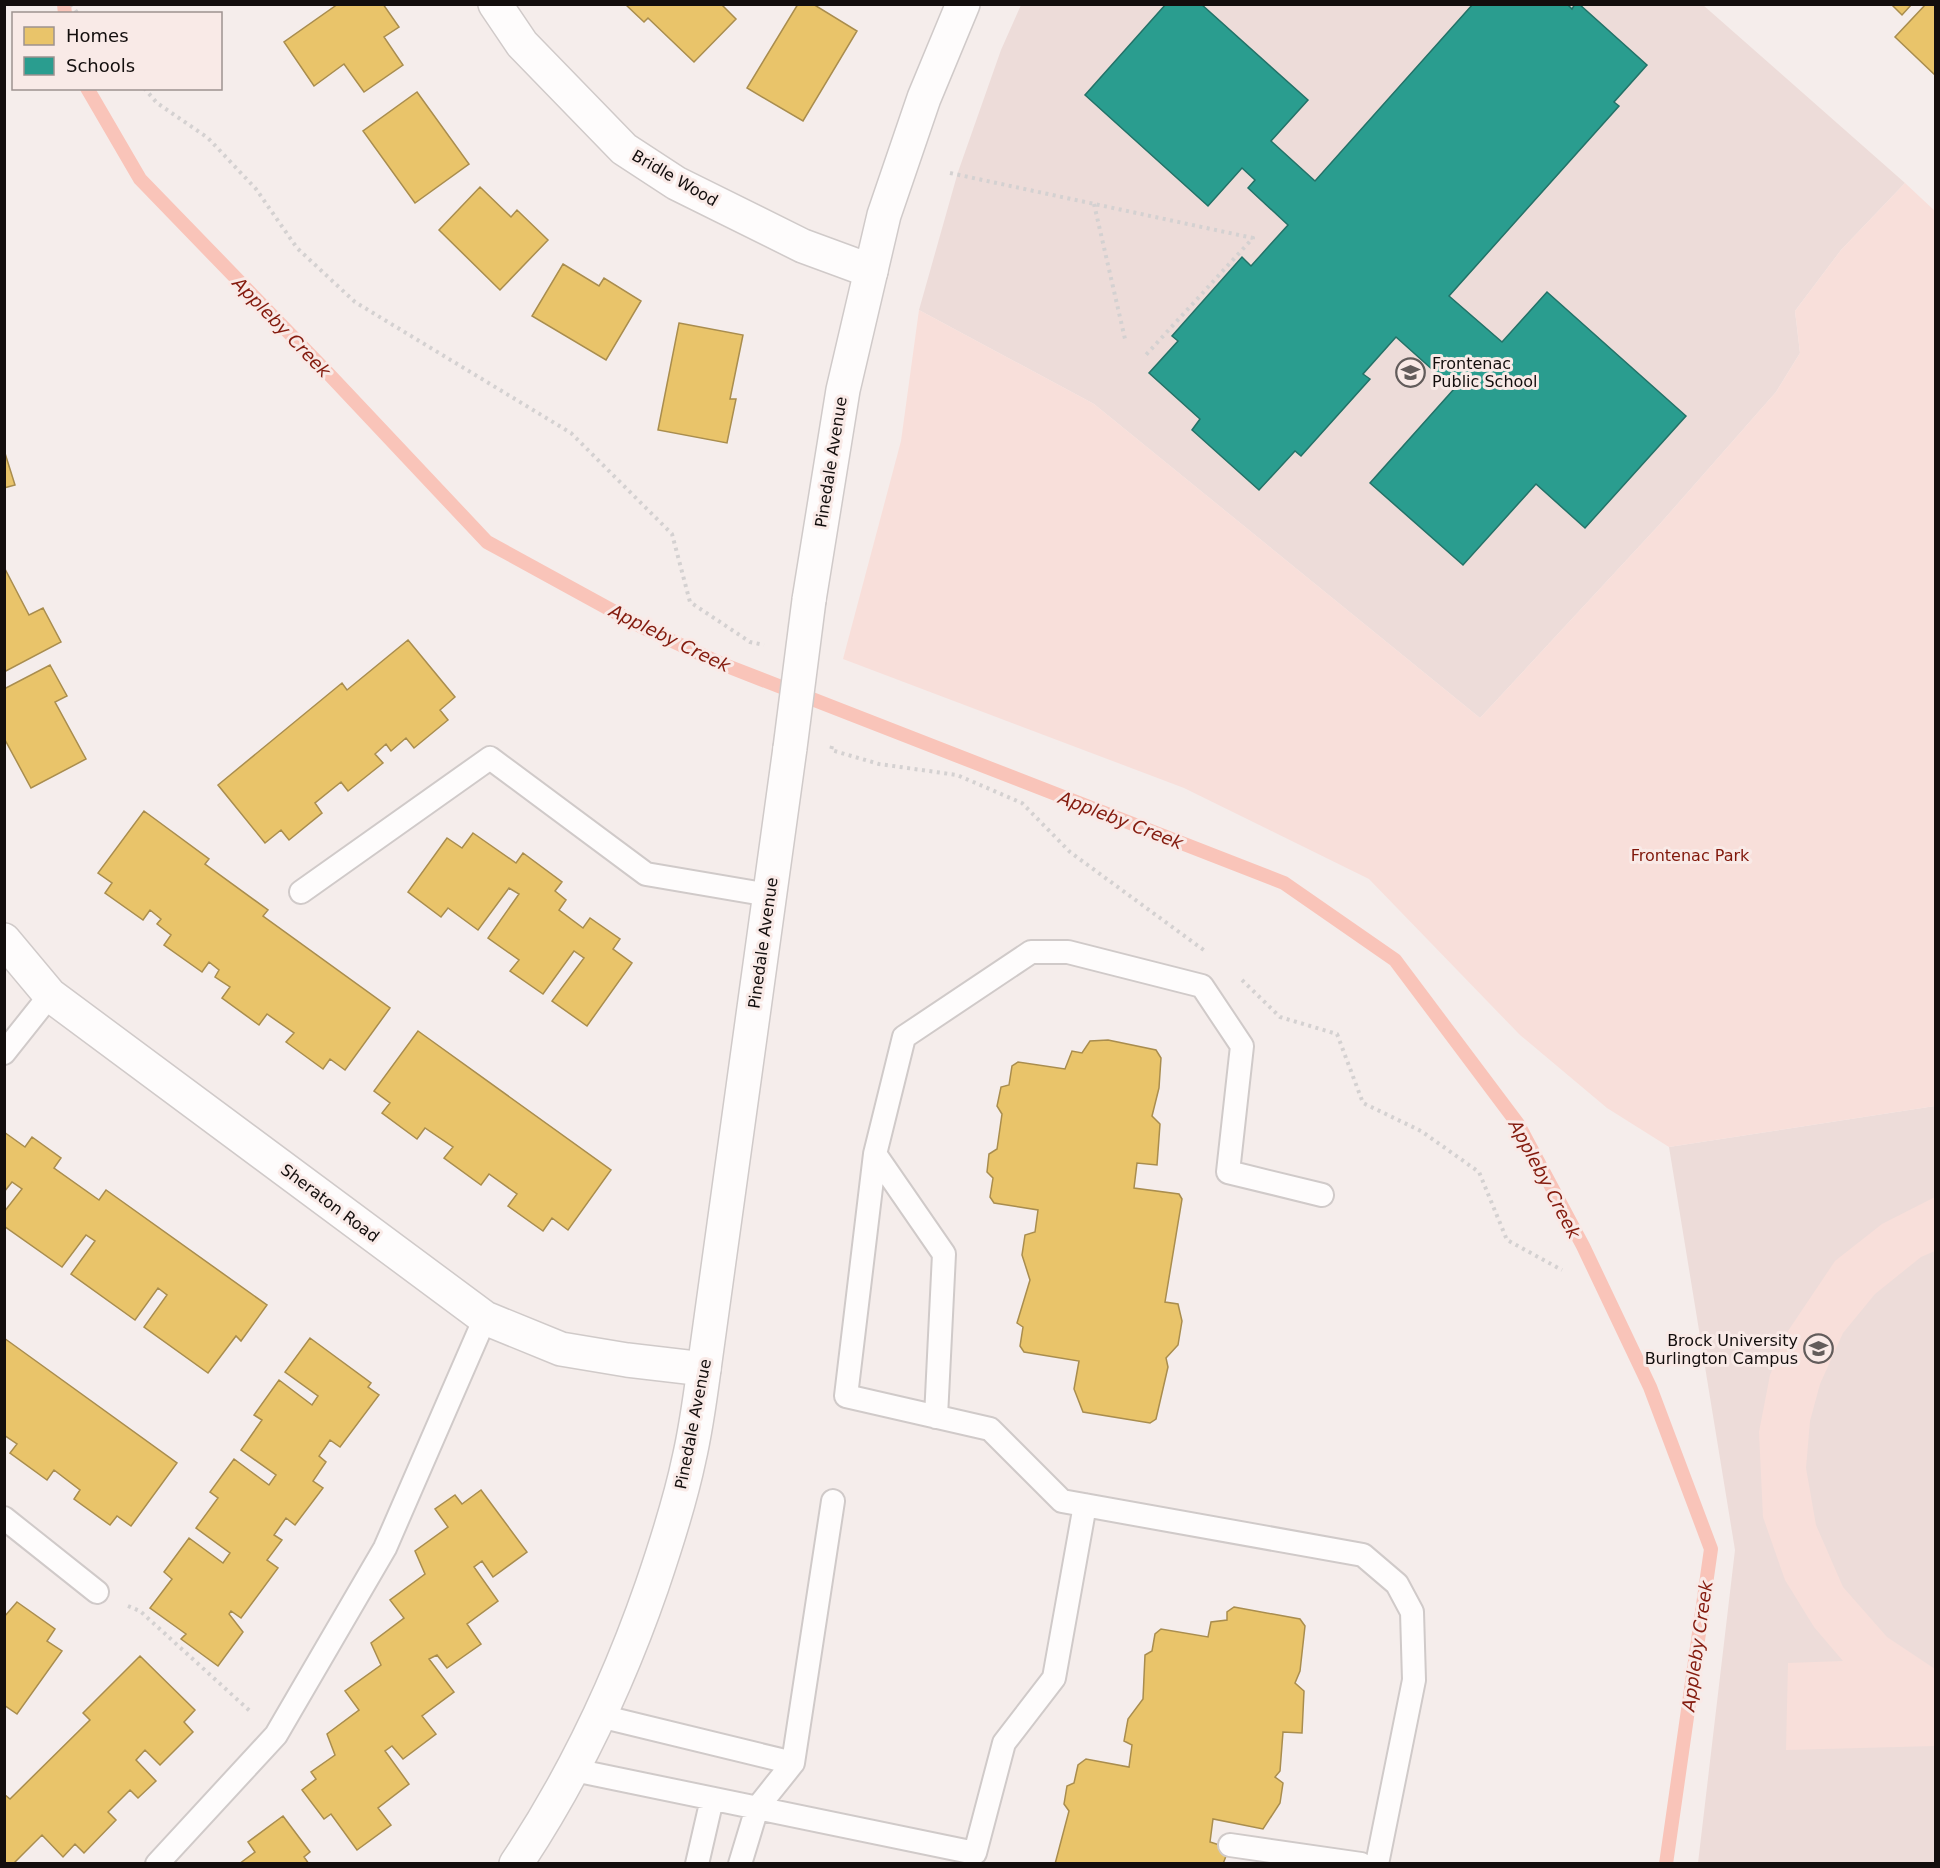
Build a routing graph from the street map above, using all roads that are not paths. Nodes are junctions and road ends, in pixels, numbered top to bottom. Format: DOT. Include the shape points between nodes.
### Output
graph roads {
  1 [pos="495,4"];
  2 [pos="963,4"];
  3 [pos="871,271"];
  4 [pos="301,892"];
  5 [pos="769,895"];
  6 [pos="4,940"];
  7 [pos="50,995"];
  8 [pos="4,1053"];
  9 [pos="875,1154"];
  10 [pos="1322,1195"];
  11 [pos="485,1318"];
  12 [pos="704,1369"];
  13 [pos="936,1416"];
  14 [pos="833,1501"];
  15 [pos="1085,1505"];
  16 [pos="4,1518"];
  17 [pos="98,1592"];
  18 [pos="600,1716"];
  19 [pos="793,1763"];
  20 [pos="574,1770"];
  21 [pos="712,1799"];
  22 [pos="757,1808"];
  23 [pos="1230,1845"];
  24 [pos="157,1863"];
  25 [pos="516,1863"];
  26 [pos="697,1863"];
  27 [pos="741,1863"];
  28 [pos="1361,1863"];
  29 [pos="1377,1863"];
  1 -- 3 [label="street, Bridle Wood" via="522,44 624,149 676,183 803,246"];
  2 -- 3 [label="street, Pinedale Avenue" via="924,98 884,215"];
  3 -- 5 [label="street, Pinedale Avenue, bridge" via="843,390 809,600"];
  4 -- 5 [label="lane" via="490,758 646,874"];
  5 -- 12 [label="street, Pinedale Avenue"];
  6 -- 7 [label="street, Sheraton Road"];
  7 -- 8 [label="lane"];
  7 -- 11 [label="street, Sheraton Road"];
  9 -- 10 [label="lane" via="904,1037 1031,952 1068,952 1202,986 1242,1046 1228,1172"];
  9 -- 13 [label="lane" via="944,1254"];
  9 -- 13 [label="lane" via="846,1396"];
  11 -- 12 [label="street, Sheraton Road" via="561,1349"];
  11 -- 24 [label="lane" via="385,1548 276,1735"];
  12 -- 18 [label="street, Pinedale Avenue" via="693,1443 676,1511 634,1636"];
  13 -- 15 [label="lane" via="990,1429 1062,1501"];
  14 -- 19 [label="lane"];
  15 -- 22 [label="lane" via="1054,1678 1004,1743 975,1853"];
  15 -- 29 [label="lane" via="1363,1556 1397,1584 1412,1612 1414,1680"];
  16 -- 17 [label="lane"];
  18 -- 19 [label="lane"];
  18 -- 20 [label="street, Pinedale Avenue"];
  19 -- 22 [label="lane"];
  20 -- 21 [label="lane"];
  20 -- 25 [label="street, Pinedale Avenue"];
  21 -- 22 [label="lane"];
  21 -- 26 [label="lane"];
  22 -- 27 [label="lane"];
  23 -- 28 [label="lane"];
}
